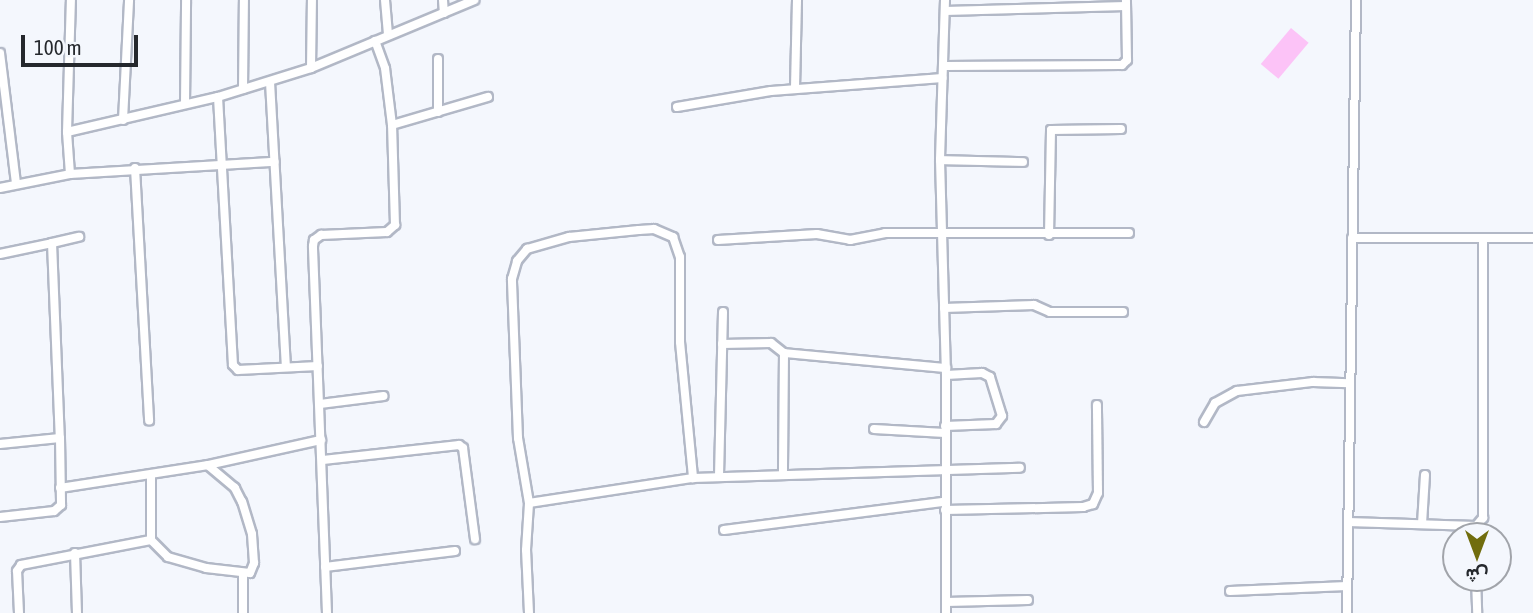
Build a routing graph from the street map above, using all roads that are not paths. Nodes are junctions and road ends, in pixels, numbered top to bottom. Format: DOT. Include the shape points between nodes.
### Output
graph roads {
  1 [pos="71,0"];
  2 [pos="129,0"];
  3 [pos="186,0"];
  4 [pos="244,0"];
  5 [pos="312,0"];
  6 [pos="385,0"];
  7 [pos="443,0"];
  8 [pos="474,0"];
  9 [pos="797,0"];
  10 [pos="945,0"];
  11 [pos="1356,0"];
  12 [pos="1126,3"];
  13 [pos="944,11"];
  14 [pos="444,13"];
  15 [pos="388,35"];
  16 [pos="375,41"];
  17 [pos="0,53"];
  18 [pos="438,60"];
  19 [pos="944,66"];
  20 [pos="311,68"];
  21 [pos="943,78"];
  22 [pos="270,82"];
  23 [pos="795,88"];
  24 [pos="243,89"];
  25 [pos="218,97"];
  26 [pos="488,97"];
  27 [pos="185,104"];
  28 [pos="677,107"];
  29 [pos="438,111"];
  30 [pos="123,120"];
  31 [pos="392,125"];
  32 [pos="1121,128"];
  33 [pos="67,132"];
  34 [pos="940,160"];
  35 [pos="275,162"];
  36 [pos="1023,162"];
  37 [pos="223,164"];
  38 [pos="135,169"];
  39 [pos="70,174"];
  40 [pos="16,184"];
  41 [pos="0,188"];
  42 [pos="942,233"];
  43 [pos="1129,233"];
  44 [pos="1048,235"];
  45 [pos="79,237"];
  46 [pos="1483,237"];
  47 [pos="1352,238"];
  48 [pos="1533,238"];
  49 [pos="718,240"];
  50 [pos="52,243"];
  51 [pos="0,254"];
  52 [pos="944,308"];
  53 [pos="723,312"];
  54 [pos="1123,312"];
  55 [pos="722,344"];
  56 [pos="785,353"];
  57 [pos="286,366"];
  58 [pos="318,366"];
  59 [pos="946,372"];
  60 [pos="1349,383"];
  61 [pos="383,396"];
  62 [pos="320,404"];
  63 [pos="1097,405"];
  64 [pos="149,421"];
  65 [pos="1204,422"];
  66 [pos="874,429"];
  67 [pos="945,430"];
  68 [pos="60,438"];
  69 [pos="321,440"];
  70 [pos="0,444"];
  71 [pos="323,460"];
  72 [pos="208,465"];
  73 [pos="1020,468"];
  74 [pos="944,470"];
  75 [pos="783,474"];
  76 [pos="151,475"];
  77 [pos="1425,475"];
  78 [pos="719,476"];
  79 [pos="693,478"];
  80 [pos="60,488"];
  81 [pos="529,503"];
  82 [pos="945,506"];
  83 [pos="0,517"];
  84 [pos="1348,522"];
  85 [pos="1480,522"];
  86 [pos="1422,524"];
  87 [pos="1442,525"];
  88 [pos="724,530"];
  89 [pos="475,538"];
  90 [pos="151,540"];
  91 [pos="455,551"];
  92 [pos="75,553"];
  93 [pos="324,567"];
  94 [pos="243,574"];
  95 [pos="1347,586"];
  96 [pos="1230,591"];
  97 [pos="1476,592"];
  98 [pos="1028,600"];
  99 [pos="946,602"];
  100 [pos="19,613"];
  101 [pos="77,613"];
  102 [pos="243,613"];
  103 [pos="327,613"];
  104 [pos="529,613"];
  105 [pos="946,613"];
  106 [pos="1347,613"];
  107 [pos="1477,613"];
  1 -- 33 [label="street"];
  2 -- 30 [label="street"];
  3 -- 27 [label="street"];
  4 -- 24 [label="street"];
  5 -- 20 [label="street"];
  6 -- 15 [label="street"];
  7 -- 14 [label="street"];
  8 -- 14 [label="street"];
  9 -- 23 [label="street"];
  10 -- 13 [label="street"];
  11 -- 47 [label="street"];
  12 -- 13 [label="street"];
  12 -- 19 [label="street" via="1127,60 1122,65"];
  13 -- 19 [label="street"];
  14 -- 15 [label="street"];
  15 -- 16 [label="street"];
  16 -- 20 [label="street"];
  16 -- 31 [label="street" via="385,68"];
  17 -- 40 [label="street"];
  18 -- 29 [label="street"];
  19 -- 21 [label="street"];
  20 -- 22 [label="street"];
  21 -- 23 [label="street"];
  21 -- 34 [label="street"];
  22 -- 24 [label="street"];
  22 -- 35 [label="street"];
  23 -- 28 [label="street"];
  24 -- 25 [label="street"];
  25 -- 27 [label="street"];
  25 -- 37 [label="street"];
  26 -- 29 [label="street"];
  27 -- 30 [label="street"];
  29 -- 31 [label="street"];
  30 -- 33 [label="street"];
  31 -- 58 [label="street" via="393,230 321,235 314,240"];
  32 -- 44 [label="street" via="1051,130"];
  33 -- 39 [label="street"];
  34 -- 36 [label="street"];
  34 -- 42 [label="street"];
  35 -- 37 [label="street"];
  35 -- 57 [label="street"];
  37 -- 38 [label="street"];
  37 -- 57 [label="street" via="233,365 238,370"];
  38 -- 39 [label="street"];
  38 -- 64 [label="street"];
  39 -- 40 [label="street"];
  40 -- 41 [label="street"];
  42 -- 44 [label="street"];
  42 -- 49 [label="street" via="884,233 850,240 817,234"];
  42 -- 52 [label="street"];
  43 -- 44 [label="street"];
  45 -- 50 [label="street"];
  46 -- 47 [label="street"];
  46 -- 48 [label="street"];
  46 -- 85 [label="street"];
  47 -- 60 [label="street"];
  50 -- 51 [label="street"];
  50 -- 68 [label="street"];
  52 -- 54 [label="street" via="1034,305 1050,312"];
  52 -- 59 [label="street"];
  53 -- 55 [label="street"];
  55 -- 56 [label="street" via="771,344"];
  55 -- 78 [label="street"];
  56 -- 59 [label="street"];
  56 -- 75 [label="street"];
  57 -- 58 [label="street"];
  58 -- 62 [label="street"];
  59 -- 67 [label="street"];
  59 -- 67 [label="street" via="990,377 1002,416 996,424"];
  60 -- 65 [label="street" via="1237,391 1216,403"];
  60 -- 84 [label="street"];
  61 -- 62 [label="street"];
  62 -- 69 [label="street"];
  63 -- 82 [label="street" via="1098,494 1093,504 1073,508"];
  66 -- 67 [label="street"];
  67 -- 74 [label="street"];
  68 -- 70 [label="street"];
  68 -- 80 [label="street"];
  69 -- 71 [label="street"];
  69 -- 72 [label="street"];
  71 -- 89 [label="street" via="459,445"];
  71 -- 93 [label="street"];
  72 -- 76 [label="street"];
  72 -- 94 [label="street" via="235,488 246,512 254,563 250,573"];
  73 -- 74 [label="street"];
  74 -- 75 [label="street"];
  74 -- 82 [label="street"];
  75 -- 78 [label="street"];
  76 -- 80 [label="street"];
  76 -- 90 [label="street"];
  77 -- 86 [label="street"];
  78 -- 79 [label="street"];
  79 -- 81 [label="street"];
  79 -- 81 [label="street" via="680,342 680,257 673,237 654,229 569,237 527,249 517,261 512,279 518,438"];
  80 -- 83 [label="street" via="58,510"];
  81 -- 104 [label="street"];
  82 -- 88 [label="street"];
  82 -- 99 [label="street"];
  84 -- 86 [label="street"];
  84 -- 95 [label="street"];
  86 -- 87 [label="street"];
  90 -- 92 [label="street"];
  90 -- 94 [label="street" via="179,562"];
  91 -- 93 [label="street"];
  92 -- 100 [label="street" via="18,567"];
  92 -- 101 [label="street"];
  93 -- 103 [label="street"];
  94 -- 102 [label="street"];
  95 -- 96 [label="street"];
  95 -- 106 [label="street"];
  97 -- 107 [label="street"];
  98 -- 99 [label="street"];
  99 -- 105 [label="street"];
}
